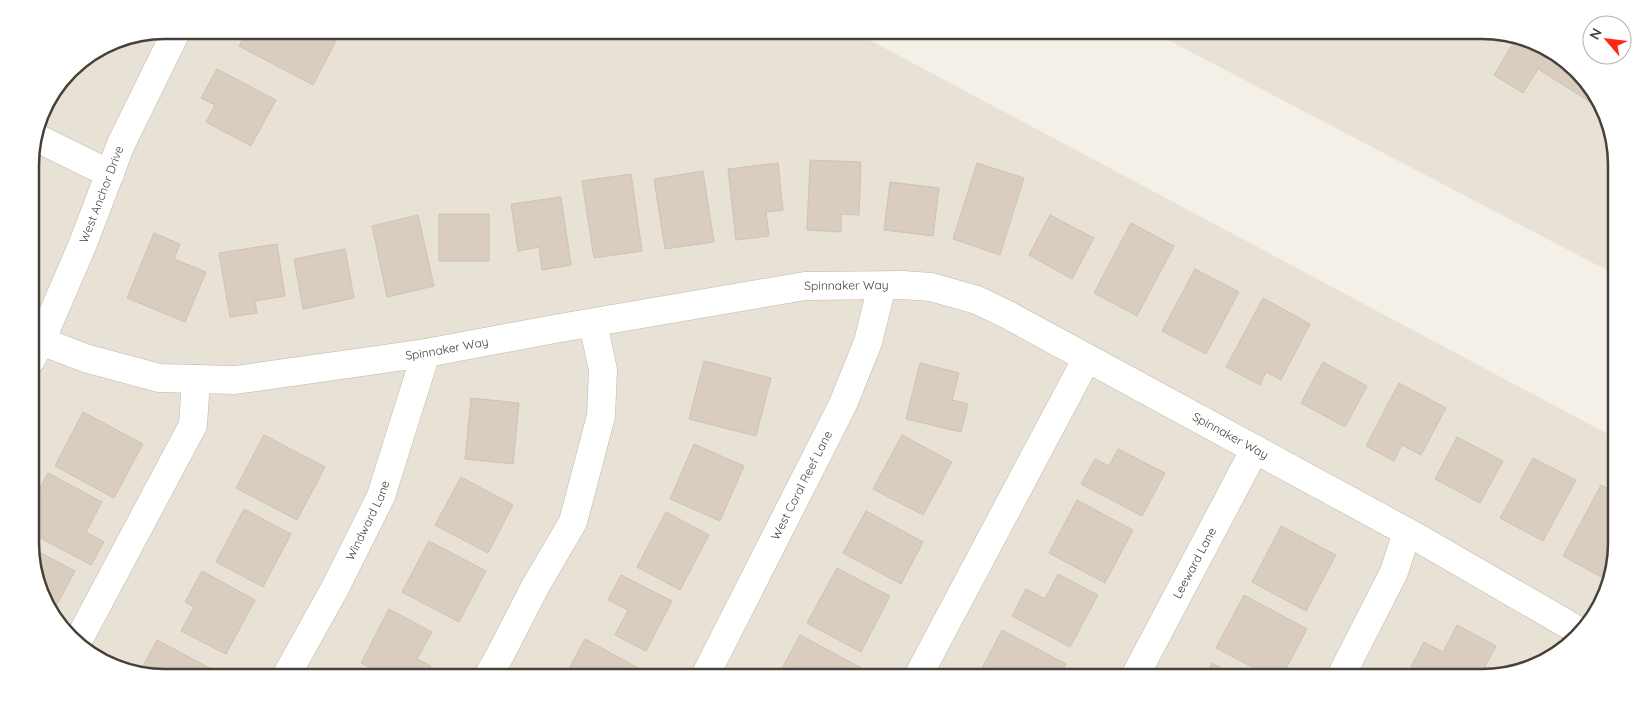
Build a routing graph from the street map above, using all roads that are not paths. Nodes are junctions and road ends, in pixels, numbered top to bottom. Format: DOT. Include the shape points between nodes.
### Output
graph roads {
  1 [pos="173,39"];
  2 [pos="41,140"];
  3 [pos="110,174"];
  4 [pos="882,286"];
  5 [pos="593,322"];
  6 [pos="39,344"];
  7 [pos="39,351"];
  8 [pos="426,353"];
  9 [pos="1087,358"];
  10 [pos="196,379"];
  11 [pos="1255,449"];
  12 [pos="1407,532"];
  13 [pos="1574,628"];
  14 [pos="81,636"];
  15 [pos="290,669"];
  16 [pos="491,669"];
  17 [pos="709,669"];
  18 [pos="921,669"];
  19 [pos="1139,669"];
  20 [pos="1345,669"];
  1 -- 3 [label="street, West Anchor Drive" via="121,144"];
  2 -- 3 [label="street"];
  3 -- 6 [label="street, West Anchor Drive"];
  4 -- 5 [label="street, Spinnaker Way" via="805,286"];
  4 -- 9 [label="street, Spinnaker Way" via="931,287 977,300"];
  4 -- 17 [label="street, West Coral Reef Lane" via="868,342 843,404"];
  5 -- 8 [label="street, Spinnaker Way"];
  5 -- 16 [label="street" via="603,370 601,416 573,522"];
  7 -- 10 [label="street, Spinnaker Way" via="85,358 159,378"];
  8 -- 10 [label="street, Spinnaker Way" via="235,380"];
  8 -- 15 [label="street, Windward Lane" via="381,496"];
  9 -- 11 [label="street, Spinnaker Way"];
  9 -- 18 [label="street"];
  10 -- 14 [label="street" via="193,425"];
  11 -- 12 [label="street, Spinnaker Way"];
  11 -- 19 [label="street, Leeward Lane"];
  12 -- 13 [label="street, Spinnaker Way"];
  12 -- 20 [label="street" via="1394,572"];
}
